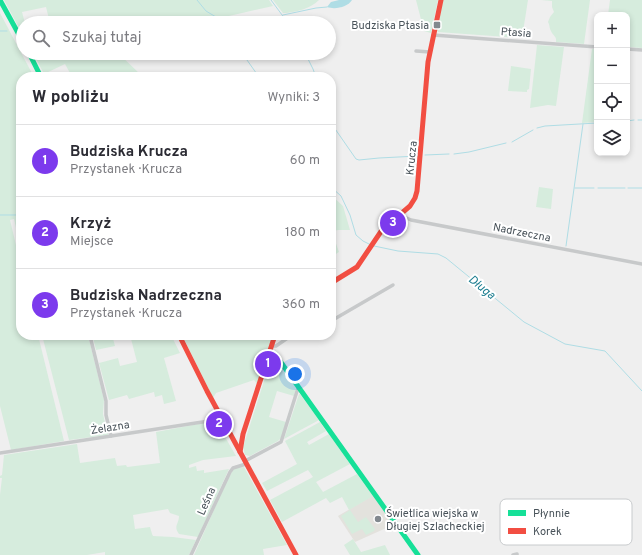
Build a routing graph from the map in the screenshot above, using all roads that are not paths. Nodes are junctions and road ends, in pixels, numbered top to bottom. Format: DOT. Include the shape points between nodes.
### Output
graph roads {
  1 [pos="0,0"];
  2 [pos="441,0"];
  3 [pos="16,29"];
  4 [pos="433,35"];
  5 [pos="594,47"];
  6 [pos="630,49"];
  7 [pos="416,50"];
  8 [pos="642,50"];
  9 [pos="430,52"];
  10 [pos="32,60"];
  11 [pos="38,72"];
  12 [pos="400,215"];
  13 [pos="642,264"];
  14 [pos="336,281"];
  15 [pos="393,285"];
  16 [pos="336,318"];
  17 [pos="91,340"];
  18 [pos="182,340"];
  19 [pos="274,340"];
  20 [pos="285,340"];
  21 [pos="271,349"];
  22 [pos="298,388"];
  23 [pos="222,419"];
  24 [pos="111,436"];
  25 [pos="243,436"];
  26 [pos="234,441"];
  27 [pos="240,452"];
  28 [pos="0,453"];
  29 [pos="246,463"];
  30 [pos="191,555"];
  31 [pos="296,555"];
  32 [pos="418,555"];
  1 -- 3 [label="street"];
  2 -- 4 [label="street, Krucza"];
  4 -- 5 [label="street, Ptasia"];
  4 -- 9 [label="street, Krucza"];
  6 -- 8 [label="street"];
  7 -- 9 [label="street"];
  9 -- 12 [label="street, Krucza" via="417,191 414,201"];
  10 -- 11 [label="street"];
  12 -- 13 [label="street, Nadrzeczna" via="411,220"];
  12 -- 14 [label="street, Krucza" via="382,230 357,267"];
  15 -- 16 [label="street"];
  17 -- 24 [label="street" via="106,401"];
  18 -- 23 [label="street"];
  19 -- 21 [label="street"];
  20 -- 21 [label="street"];
  21 -- 22 [label="street"];
  21 -- 25 [label="street"];
  22 -- 29 [label="street, Leśna" via="281,442"];
  22 -- 32 [label="street"];
  23 -- 24 [label="street, Żelazna"];
  23 -- 26 [label="street"];
  24 -- 28 [label="street, Żelazna"];
  25 -- 26 [label="street"];
  25 -- 27 [label="street"];
  26 -- 27 [label="street"];
  27 -- 29 [label="street"];
  29 -- 30 [label="street, Leśna" via="233,468 230,472"];
  29 -- 31 [label="street"];
}
